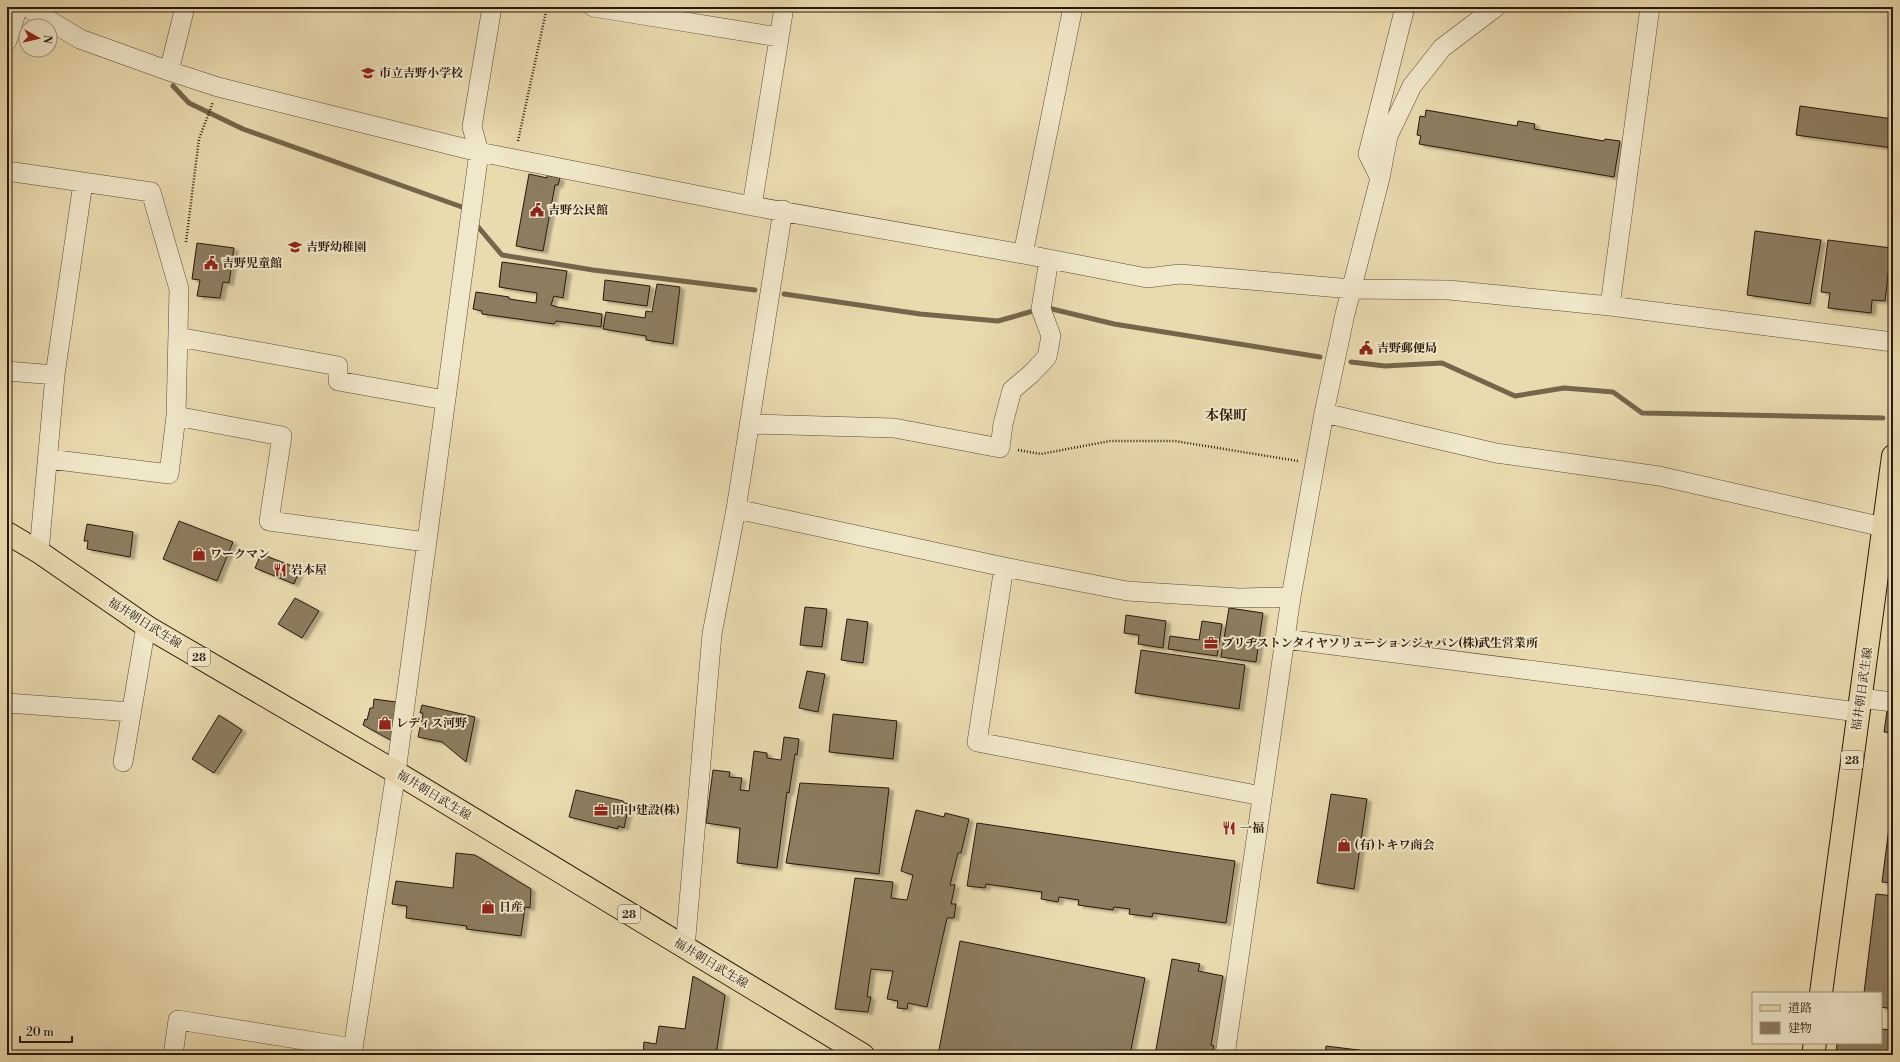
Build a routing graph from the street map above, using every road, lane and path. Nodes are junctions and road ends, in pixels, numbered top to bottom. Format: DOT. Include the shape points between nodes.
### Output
graph roads {
  1 [pos="18,7"];
  2 [pos="27,7"];
  3 [pos="185,7"];
  4 [pos="492,7"];
  5 [pos="547,7"];
  6 [pos="593,7"];
  7 [pos="784,7"];
  8 [pos="1073,7"];
  9 [pos="1405,7"];
  10 [pos="1496,7"];
  11 [pos="1650,7"];
  12 [pos="779,37"];
  13 [pos="7,41"];
  14 [pos="169,72"];
  15 [pos="218,87"];
  16 [pos="479,152"];
  17 [pos="515,159"];
  18 [pos="7,171"];
  19 [pos="1380,178"];
  20 [pos="83,183"];
  21 [pos="752,206"];
  22 [pos="783,210"];
  23 [pos="184,250"];
  24 [pos="1023,254"];
  25 [pos="1049,259"];
  26 [pos="1352,289"];
  27 [pos="1610,306"];
  28 [pos="178,337"];
  29 [pos="1893,342"];
  30 [pos="7,372"];
  31 [pos="55,376"];
  32 [pos="445,400"];
  33 [pos="1324,413"];
  34 [pos="176,416"];
  35 [pos="749,424"];
  36 [pos="1000,448"];
  37 [pos="1893,456"];
  38 [pos="49,459"];
  39 [pos="1316,464"];
  40 [pos="736,509"];
  41 [pos="1884,527"];
  42 [pos="7,533"];
  43 [pos="426,542"];
  44 [pos="39,552"];
  45 [pos="1004,567"];
  46 [pos="1292,597"];
  47 [pos="146,626"];
  48 [pos="1285,639"];
  49 [pos="1893,702"];
  50 [pos="7,703"];
  51 [pos="1859,705"];
  52 [pos="131,712"];
  53 [pos="123,762"];
  54 [pos="396,772"];
  55 [pos="1262,796"];
  56 [pos="685,948"];
  57 [pos="1821,992"];
  58 [pos="1815,1044"];
  59 [pos="352,1051"];
  60 [pos="173,1055"];
  61 [pos="863,1055"];
  62 [pos="1225,1055"];
  63 [pos="1813,1055"];
  1 -- 13 [label="street"];
  2 -- 14 [label="street" via="80,39"];
  3 -- 14 [label="street"];
  4 -- 16 [label="street" via="472,127"];
  5 -- 17 [label="path"];
  6 -- 12 [label="street"];
  7 -- 12 [label="street"];
  8 -- 24 [label="street"];
  9 -- 19 [label="street" via="1368,154"];
  10 -- 19 [label="street" via="1442,48 1412,86 1388,136"];
  11 -- 27 [label="street"];
  12 -- 21 [label="street"];
  14 -- 15 [label="street"];
  15 -- 16 [label="street"];
  15 -- 23 [label="path" via="199,139"];
  16 -- 17 [label="street"];
  16 -- 32 [label="street"];
  17 -- 21 [label="street"];
  18 -- 20 [label="street"];
  19 -- 26 [label="street"];
  20 -- 28 [label="street" via="151,192 179,289"];
  20 -- 31 [label="street"];
  21 -- 22 [label="street"];
  22 -- 24 [label="street"];
  22 -- 35 [label="street"];
  24 -- 25 [label="street"];
  25 -- 26 [label="street" via="1147,278 1180,274"];
  25 -- 36 [label="street" via="1042,309 1051,336 1047,357 1012,390"];
  26 -- 27 [label="street" via="1449,290"];
  26 -- 33 [label="street"];
  27 -- 29 [label="street"];
  28 -- 32 [label="street" via="338,366 338,381"];
  28 -- 34 [label="street"];
  30 -- 31 [label="street"];
  31 -- 38 [label="street"];
  32 -- 43 [label="street"];
  33 -- 39 [label="street"];
  33 -- 41 [label="street" via="1496,453 1659,476"];
  34 -- 38 [label="street" via="169,474"];
  34 -- 43 [label="street" via="282,436 269,521"];
  35 -- 36 [label="street" via="894,428"];
  35 -- 40 [label="street"];
  36 -- 39 [label="path" via="1041,454 1110,441 1175,441"];
  37 -- 41 [label="main road, 福井朝日武生線 / 28"];
  38 -- 44 [label="street"];
  39 -- 46 [label="street"];
  40 -- 45 [label="street"];
  40 -- 56 [label="street" via="712,634"];
  41 -- 51 [label="main road, 福井朝日武生線 / 28"];
  42 -- 44 [label="main road, 福井朝日武生線 / 28"];
  43 -- 54 [label="street"];
  44 -- 47 [label="main road, 福井朝日武生線 / 28"];
  45 -- 46 [label="street" via="1127,591 1239,598"];
  45 -- 55 [label="street" via="977,742"];
  46 -- 48 [label="street"];
  47 -- 52 [label="street"];
  47 -- 54 [label="main road, 福井朝日武生線 / 28"];
  48 -- 51 [label="street"];
  48 -- 55 [label="street"];
  49 -- 51 [label="street"];
  50 -- 52 [label="street"];
  51 -- 57 [label="main road, 福井朝日武生線 / 28"];
  52 -- 53 [label="street"];
  54 -- 56 [label="main road, 福井朝日武生線 / 28"];
  54 -- 59 [label="street"];
  55 -- 62 [label="street"];
  56 -- 61 [label="main road, 福井朝日武生線 / 28"];
  58 -- 63 [label="main road"];
  59 -- 60 [label="street" via="178,1020"];
}
